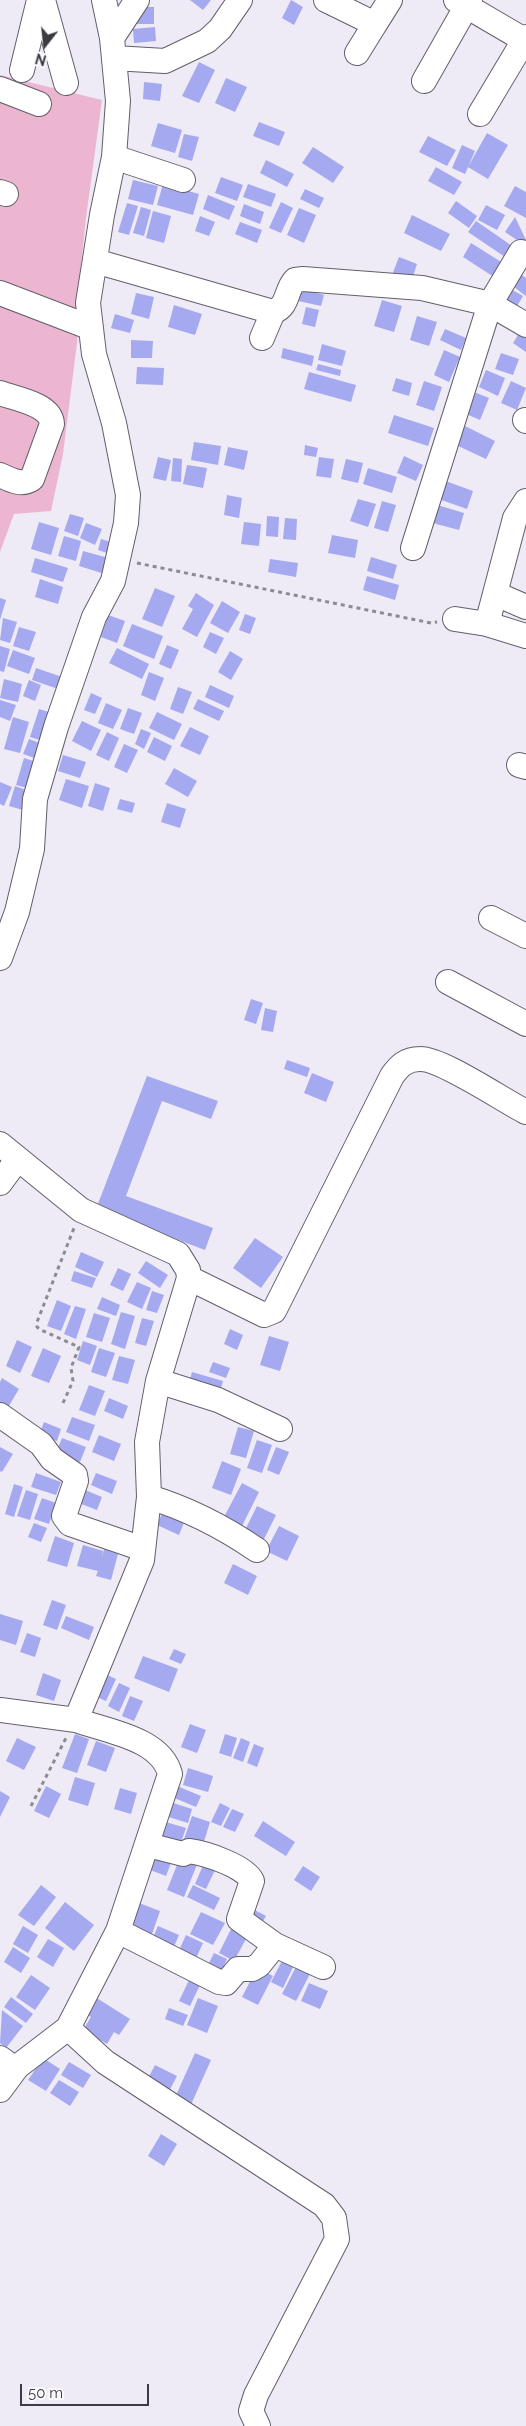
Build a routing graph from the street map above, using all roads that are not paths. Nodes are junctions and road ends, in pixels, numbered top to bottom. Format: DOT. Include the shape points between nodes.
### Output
graph roads {
  1 [pos="39,0"];
  2 [pos="43,0"];
  3 [pos="104,0"];
  4 [pos="137,0"];
  5 [pos="240,0"];
  6 [pos="326,0"];
  7 [pos="390,0"];
  8 [pos="464,2"];
  9 [pos="375,24"];
  10 [pos="525,39"];
  11 [pos="113,48"];
  12 [pos="357,53"];
  13 [pos="22,70"];
  14 [pos="424,82"];
  15 [pos="66,83"];
  16 [pos="0,89"];
  17 [pos="39,104"];
  18 [pos="480,114"];
  19 [pos="114,157"];
  20 [pos="183,180"];
  21 [pos="521,252"];
  22 [pos="95,261"];
  23 [pos="0,294"];
  24 [pos="490,304"];
  25 [pos="273,312"];
  26 [pos="526,325"];
  27 [pos="89,327"];
  28 [pos="262,338"];
  29 [pos="0,394"];
  30 [pos="0,476"];
  31 [pos="522,514"];
  32 [pos="413,548"];
  33 [pos="496,594"];
  34 [pos="526,607"];
  35 [pos="455,619"];
  36 [pos="487,624"];
  37 [pos="526,636"];
  38 [pos="491,918"];
  39 [pos="526,936"];
  40 [pos="0,958"];
  41 [pos="448,982"];
  42 [pos="526,1024"];
  43 [pos="526,1112"];
  44 [pos="8,1152"];
  45 [pos="0,1183"];
  46 [pos="189,1278"];
  47 [pos="158,1381"];
  48 [pos="0,1415"];
  49 [pos="280,1428"];
  50 [pos="149,1497"];
  51 [pos="143,1549"];
  52 [pos="257,1550"];
  53 [pos="0,1710"];
  54 [pos="76,1720"];
  55 [pos="148,1845"];
  56 [pos="118,1931"];
  57 [pos="275,1945"];
  58 [pos="324,1966"];
  59 [pos="68,2028"];
  60 [pos="9,2063"];
  61 [pos="0,2090"];
  62 [pos="258,2426"];
  1 -- 13 [label="street"];
  2 -- 15 [label="street"];
  3 -- 11 [label="street"];
  4 -- 11 [label="street"];
  5 -- 11 [label="street" via="207,41 165,61"];
  6 -- 9 [label="street"];
  7 -- 9 [label="street"];
  8 -- 10 [label="street"];
  8 -- 14 [label="street"];
  9 -- 12 [label="street"];
  10 -- 18 [label="street"];
  11 -- 19 [label="street" via="118,101"];
  16 -- 17 [label="street"];
  19 -- 20 [label="street"];
  19 -- 22 [label="street"];
  21 -- 24 [label="street"];
  22 -- 25 [label="street"];
  22 -- 27 [label="street" via="88,303"];
  23 -- 27 [label="street"];
  24 -- 25 [label="street" via="422,288 295,280 286,302"];
  24 -- 26 [label="street"];
  24 -- 32 [label="street"];
  25 -- 28 [label="street"];
  27 -- 40 [label="street" via="114,423 128,495 119,559 113,581 94,617 56,727 35,798 32,849 17,912"];
  29 -- 30 [label="street" via="46,410 52,417 52,424 32,479 19,483"];
  31 -- 33 [label="street"];
  33 -- 34 [label="street"];
  33 -- 36 [label="street"];
  35 -- 36 [label="street"];
  36 -- 37 [label="street"];
  38 -- 39 [label="street"];
  41 -- 42 [label="street"];
  43 -- 46 [label="street" via="445,1066 421,1058 400,1064 274,1311 264,1315"];
  44 -- 45 [label="street"];
  44 -- 46 [label="street" via="81,1210 178,1254 185,1263"];
  46 -- 47 [label="street"];
  47 -- 49 [label="street" via="218,1400"];
  47 -- 50 [label="street" via="146,1442"];
  48 -- 51 [label="street" via="41,1444 52,1459 75,1475 76,1481 64,1516 70,1524"];
  50 -- 51 [label="street"];
  50 -- 52 [label="street" via="207,1518"];
  51 -- 54 [label="street" via="142,1560"];
  53 -- 54 [label="street"];
  54 -- 55 [label="street" via="144,1744 167,1763 170,1774"];
  55 -- 56 [label="street"];
  55 -- 57 [label="street" via="183,1854 189,1851 198,1853 223,1861 250,1876 251,1886 239,1919"];
  56 -- 57 [label="street" via="218,1982 226,1983 238,1969 252,1969 259,1965"];
  56 -- 59 [label="street"];
  57 -- 58 [label="street"];
  59 -- 60 [label="street"];
  59 -- 62 [label="street" via="105,2062 324,2205 334,2218 336,2239 256,2395 251,2411"];
  60 -- 61 [label="street"];
}
